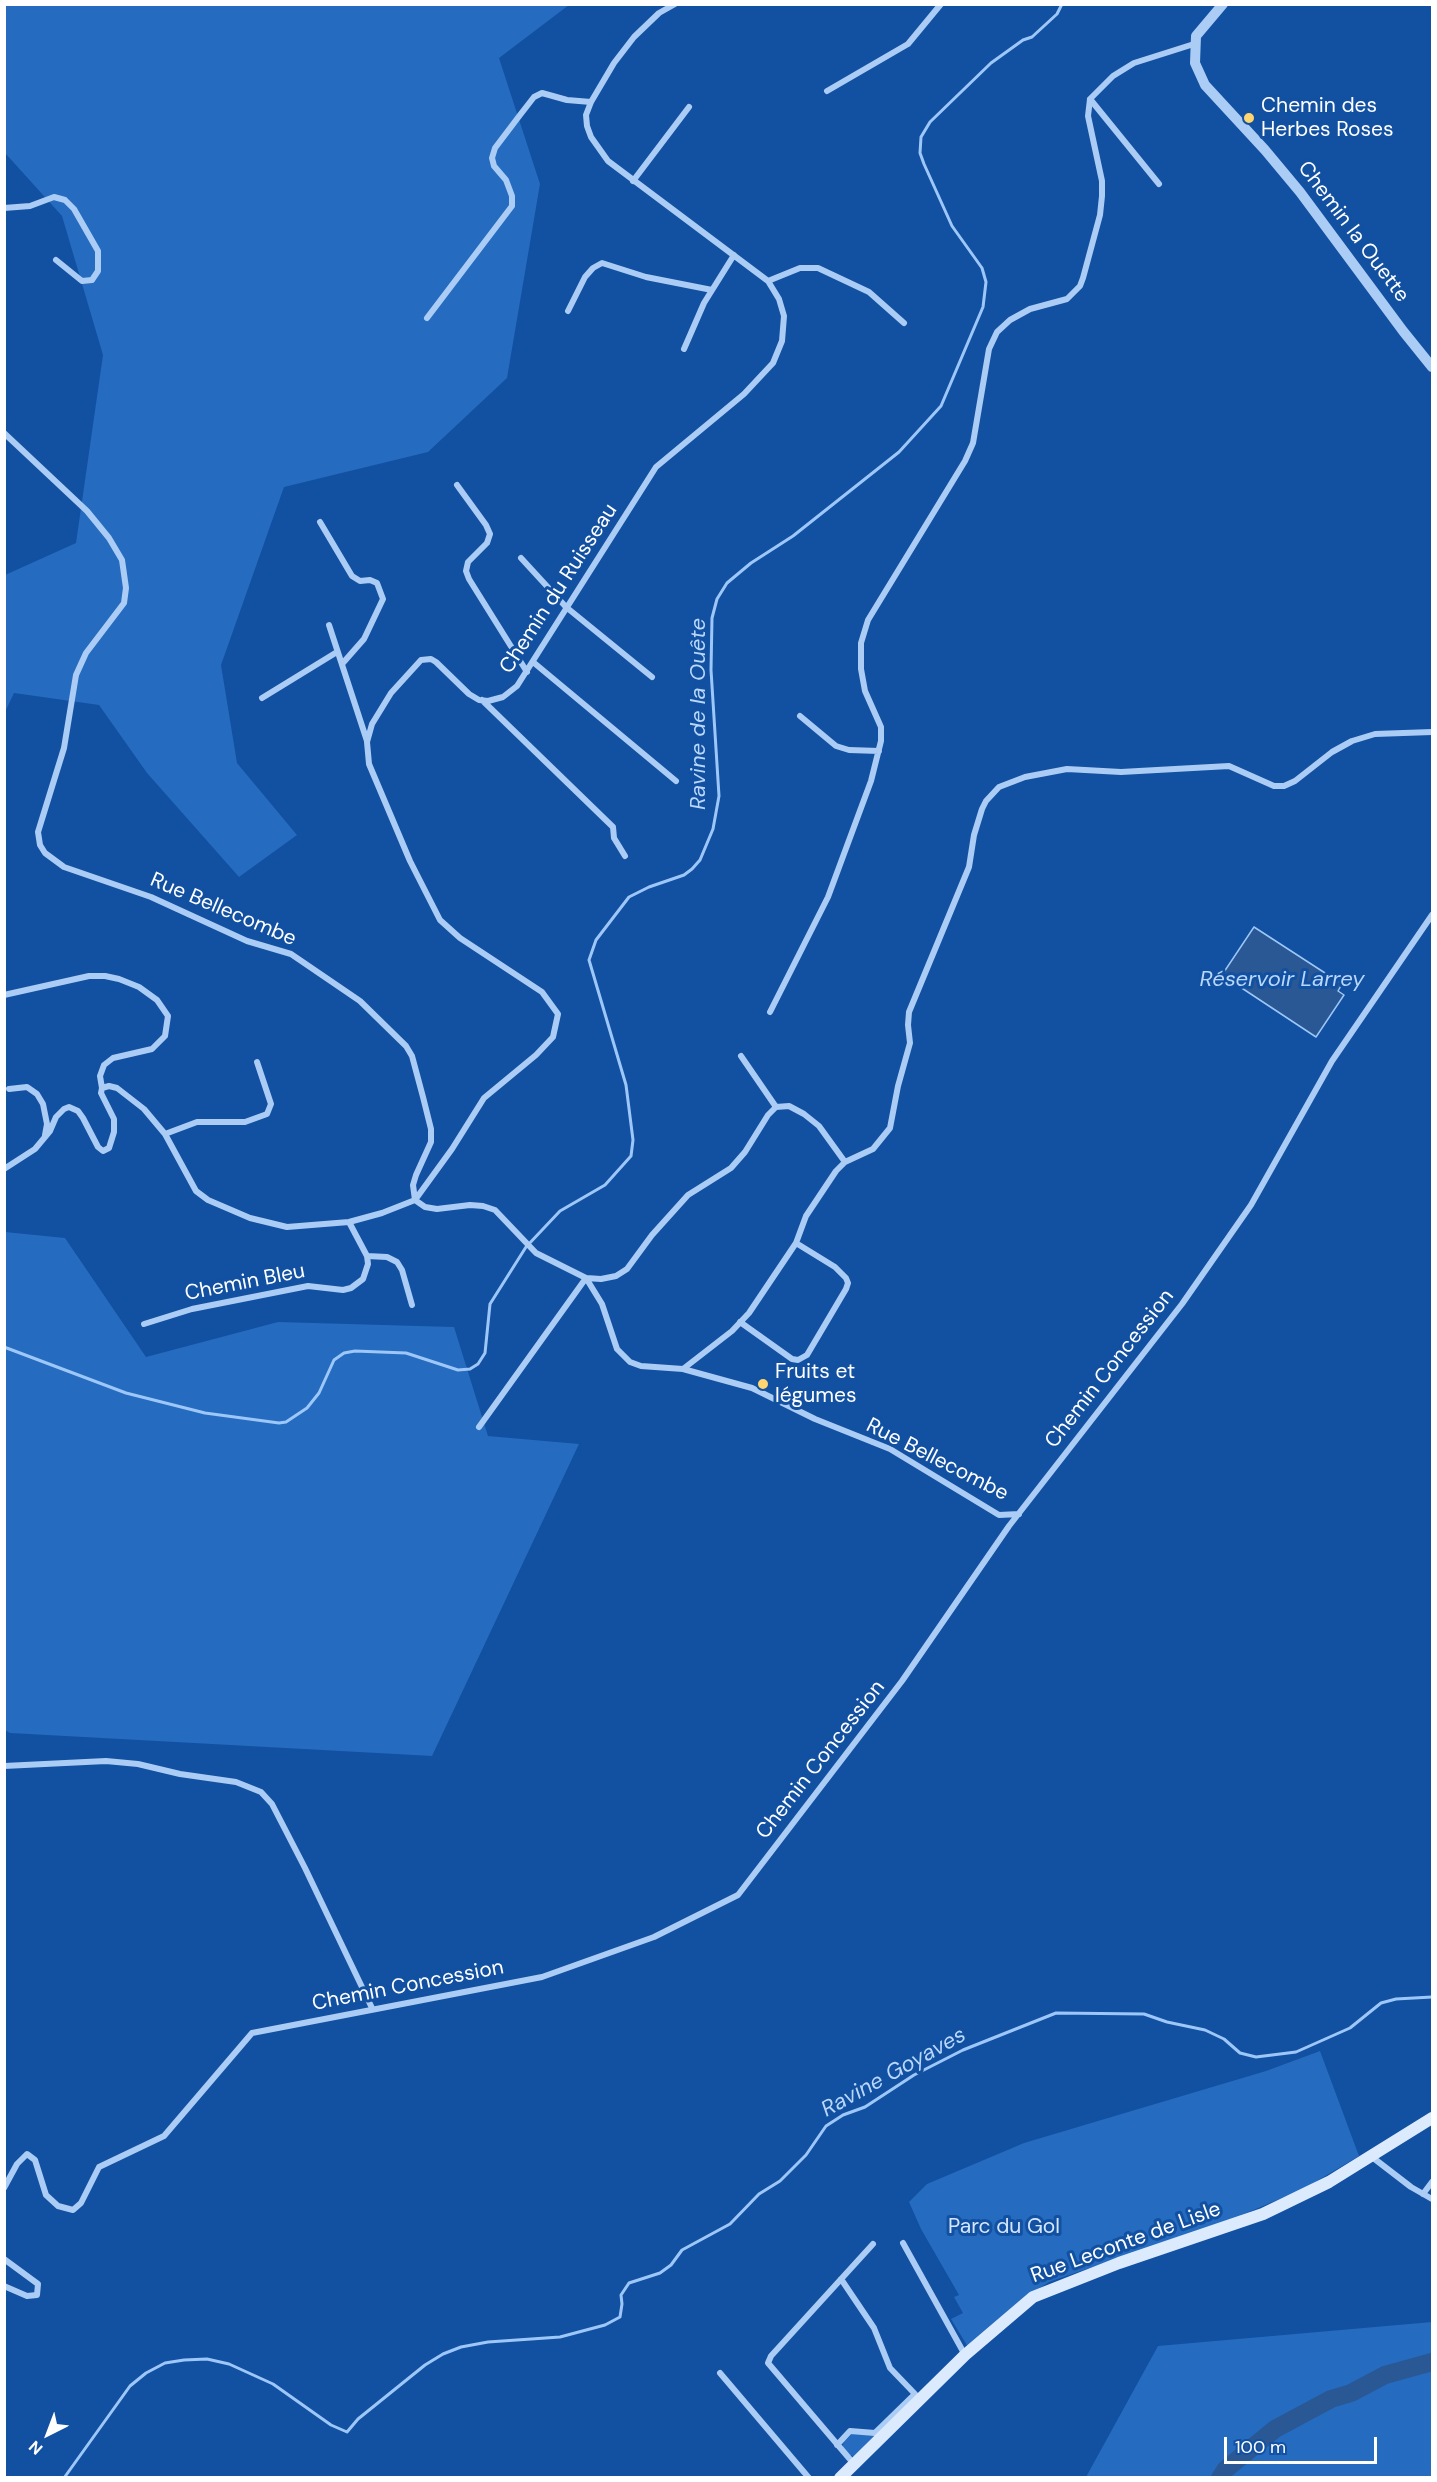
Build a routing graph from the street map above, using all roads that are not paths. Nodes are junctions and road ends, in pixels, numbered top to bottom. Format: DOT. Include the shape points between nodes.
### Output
graph roads {
  1 [pos="675,4"];
  2 [pos="941,4"];
  3 [pos="1223,4"];
  4 [pos="1194,44"];
  5 [pos="827,91"];
  6 [pos="1090,99"];
  7 [pos="591,102"];
  8 [pos="689,107"];
  9 [pos="633,181"];
  10 [pos="1159,184"];
  11 [pos="4,208"];
  12 [pos="735,255"];
  13 [pos="56,260"];
  14 [pos="768,281"];
  15 [pos="712,290"];
  16 [pos="568,311"];
  17 [pos="427,318"];
  18 [pos="904,323"];
  19 [pos="684,349"];
  20 [pos="1432,367"];
  21 [pos="4,433"];
  22 [pos="457,485"];
  23 [pos="320,522"];
  24 [pos="521,558"];
  25 [pos="566,607"];
  26 [pos="328,625"];
  27 [pos="337,652"];
  28 [pos="533,662"];
  29 [pos="342,664"];
  30 [pos="527,672"];
  31 [pos="652,677"];
  32 [pos="262,698"];
  33 [pos="482,700"];
  34 [pos="800,716"];
  35 [pos="1432,732"];
  36 [pos="367,742"];
  37 [pos="879,751"];
  38 [pos="676,781"];
  39 [pos="625,856"];
  40 [pos="1432,915"];
  41 [pos="4,995"];
  42 [pos="770,1011"];
  43 [pos="741,1056"];
  44 [pos="256,1062"];
  45 [pos="102,1088"];
  46 [pos="9,1089"];
  47 [pos="776,1107"];
  48 [pos="165,1134"];
  49 [pos="44,1141"];
  50 [pos="845,1162"];
  51 [pos="4,1169"];
  52 [pos="415,1200"];
  53 [pos="349,1222"];
  54 [pos="796,1243"];
  55 [pos="367,1256"];
  56 [pos="586,1278"];
  57 [pos="412,1305"];
  58 [pos="740,1322"];
  59 [pos="144,1324"];
  60 [pos="683,1369"];
  61 [pos="479,1427"];
  62 [pos="1019,1514"];
  63 [pos="4,1766"];
  64 [pos="372,2008"];
  65 [pos="1432,2118"];
  66 [pos="1372,2157"];
  67 [pos="1432,2182"];
  68 [pos="4,2188"];
  69 [pos="1423,2194"];
  70 [pos="1432,2199"];
  71 [pos="903,2243"];
  72 [pos="873,2244"];
  73 [pos="4,2259"];
  74 [pos="841,2279"];
  75 [pos="4,2286"];
  76 [pos="965,2355"];
  77 [pos="720,2373"];
  78 [pos="837,2445"];
  79 [pos="854,2464"];
  80 [pos="809,2478"];
  81 [pos="840,2478"];
  1 -- 7 [label="street, Chemin du Ruisseau" via="659,13 634,37"];
  2 -- 5 [label="street" via="908,44"];
  3 -- 4 [label="street" via="1200,29"];
  4 -- 6 [label="street" via="1134,63 1113,76"];
  4 -- 20 [label="street, Chemin la Ouette" via="1195,63 1205,85 1300,192"];
  6 -- 10 [label="street"];
  6 -- 37 [label="street" via="1088,116 1102,196 1080,286 1067,299 1030,309 997,332 989,349 969,452 868,620 861,642 861,669 865,691 881,727"];
  7 -- 9 [label="street, Chemin du Ruisseau" via="586,115 591,137 608,161"];
  7 -- 17 [label="street" via="542,93 520,115 492,158 506,180 512,206"];
  8 -- 9 [label="street"];
  9 -- 12 [label="street, Chemin du Ruisseau"];
  11 -- 13 [label="street" via="30,206 54,197 65,200 98,251 98,271 92,280 82,281"];
  12 -- 14 [label="street, Chemin du Ruisseau"];
  12 -- 15 [label="street"];
  14 -- 18 [label="street" via="800,268 818,268 869,292"];
  14 -- 25 [label="street, Chemin du Ruisseau" via="784,316 782,341 773,363 744,394 656,467"];
  15 -- 16 [label="street" via="646,277 602,263 585,277"];
  15 -- 19 [label="street"];
  21 -- 52 [label="street, Rue Bellecombe" via="87,511 109,538 122,560 126,588 124,603 86,653 76,675 64,748 38,832 40,845 64,867 151,897 247,941 291,954 360,1001 399,1036 412,1056 431,1129 428,1152 413,1185"];
  22 -- 30 [label="street" via="490,534 465,571"];
  23 -- 29 [label="street" via="352,576 377,583 382,599 364,639"];
  24 -- 25 [label="street"];
  25 -- 28 [label="street, Chemin du Ruisseau"];
  25 -- 31 [label="street"];
  26 -- 27 [label="street"];
  27 -- 29 [label="street"];
  27 -- 32 [label="street"];
  28 -- 30 [label="street, Chemin du Ruisseau"];
  28 -- 38 [label="street"];
  29 -- 36 [label="street"];
  30 -- 33 [label="street, Chemin du Ruisseau" via="503,697"];
  33 -- 36 [label="street" via="469,694 436,662 421,660 391,693 372,724"];
  33 -- 39 [label="street" via="613,827 614,838"];
  34 -- 37 [label="street" via="836,746"];
  35 -- 50 [label="street" via="1375,734 1352,741 1284,786 1274,786 1228,766 1143,772 1067,769 1025,777 999,787 982,809 969,867 909,1011 910,1044 893,1123 873,1149"];
  36 -- 52 [label="street" via="369,764 440,921 542,992 558,1014 553,1037 484,1098"];
  37 -- 42 [label="street" via="828,897"];
  40 -- 62 [label="street, Chemin Concession" via="1332,1061 1251,1205 1182,1304"];
  41 -- 45 [label="street" via="105,976 140,987 157,1000 168,1016 165,1036 152,1049 113,1058 104,1065 100,1076"];
  43 -- 47 [label="street"];
  44 -- 48 [label="street" via="271,1104 267,1114 245,1122 197,1122"];
  45 -- 48 [label="street" via="117,1088 144,1109"];
  45 -- 49 [label="street" via="103,1100 114,1119 108,1148 103,1151 98,1147 78,1111 69,1107 56,1117"];
  46 -- 49 [label="street" via="27,1087 37,1095 47,1124"];
  47 -- 50 [label="street" via="789,1106 804,1114 819,1126"];
  47 -- 56 [label="street" via="731,1168 688,1195 627,1269 616,1276"];
  48 -- 53 [label="street" via="196,1191 208,1200 250,1218 287,1227"];
  49 -- 51 [label="street"];
  50 -- 54 [label="street" via="806,1216"];
  52 -- 53 [label="street"];
  52 -- 56 [label="street" via="424,1207 437,1209 470,1205 495,1210 536,1253"];
  53 -- 55 [label="street"];
  54 -- 58 [label="street"];
  54 -- 58 [label="street" via="835,1267 848,1283 807,1355 792,1359"];
  55 -- 57 [label="street" via="397,1262"];
  55 -- 59 [label="street, Chemin Bleu" via="363,1279 351,1288 308,1286 192,1309"];
  56 -- 60 [label="street, Rue Bellecombe" via="602,1304 622,1356 641,1366"];
  56 -- 61 [label="street"];
  58 -- 60 [label="street"];
  60 -- 62 [label="street, Rue Bellecombe" via="752,1388 890,1449 999,1515"];
  62 -- 64 [label="street, Chemin Concession" via="902,1681 738,1894 654,1937 542,1977"];
  63 -- 64 [label="street" via="127,1763 236,1782 261,1792 272,1804 305,1868"];
  64 -- 68 [label="street, Chemin Concession" via="252,2033 164,2136 99,2168 73,2210 58,2206 46,2195 35,2160 27,2154"];
  65 -- 66 [label="main road, Rue Leconte de Lisle"];
  66 -- 69 [label="street"];
  66 -- 76 [label="main road, Rue Leconte de Lisle" via="1263,2214 1045,2291 1021,2305"];
  67 -- 69 [label="street"];
  69 -- 70 [label="street"];
  71 -- 76 [label="street"];
  72 -- 74 [label="street"];
  73 -- 75 [label="street" via="38,2284 37,2295 27,2296"];
  74 -- 78 [label="street" via="768,2363"];
  74 -- 78 [label="street" via="874,2328 890,2368 915,2394 875,2433 850,2431"];
  76 -- 79 [label="main road, Rue Leconte de Lisle"];
  77 -- 80 [label="street"];
  78 -- 79 [label="street"];
  79 -- 81 [label="main road, Rue Leconte de Lisle"];
}
